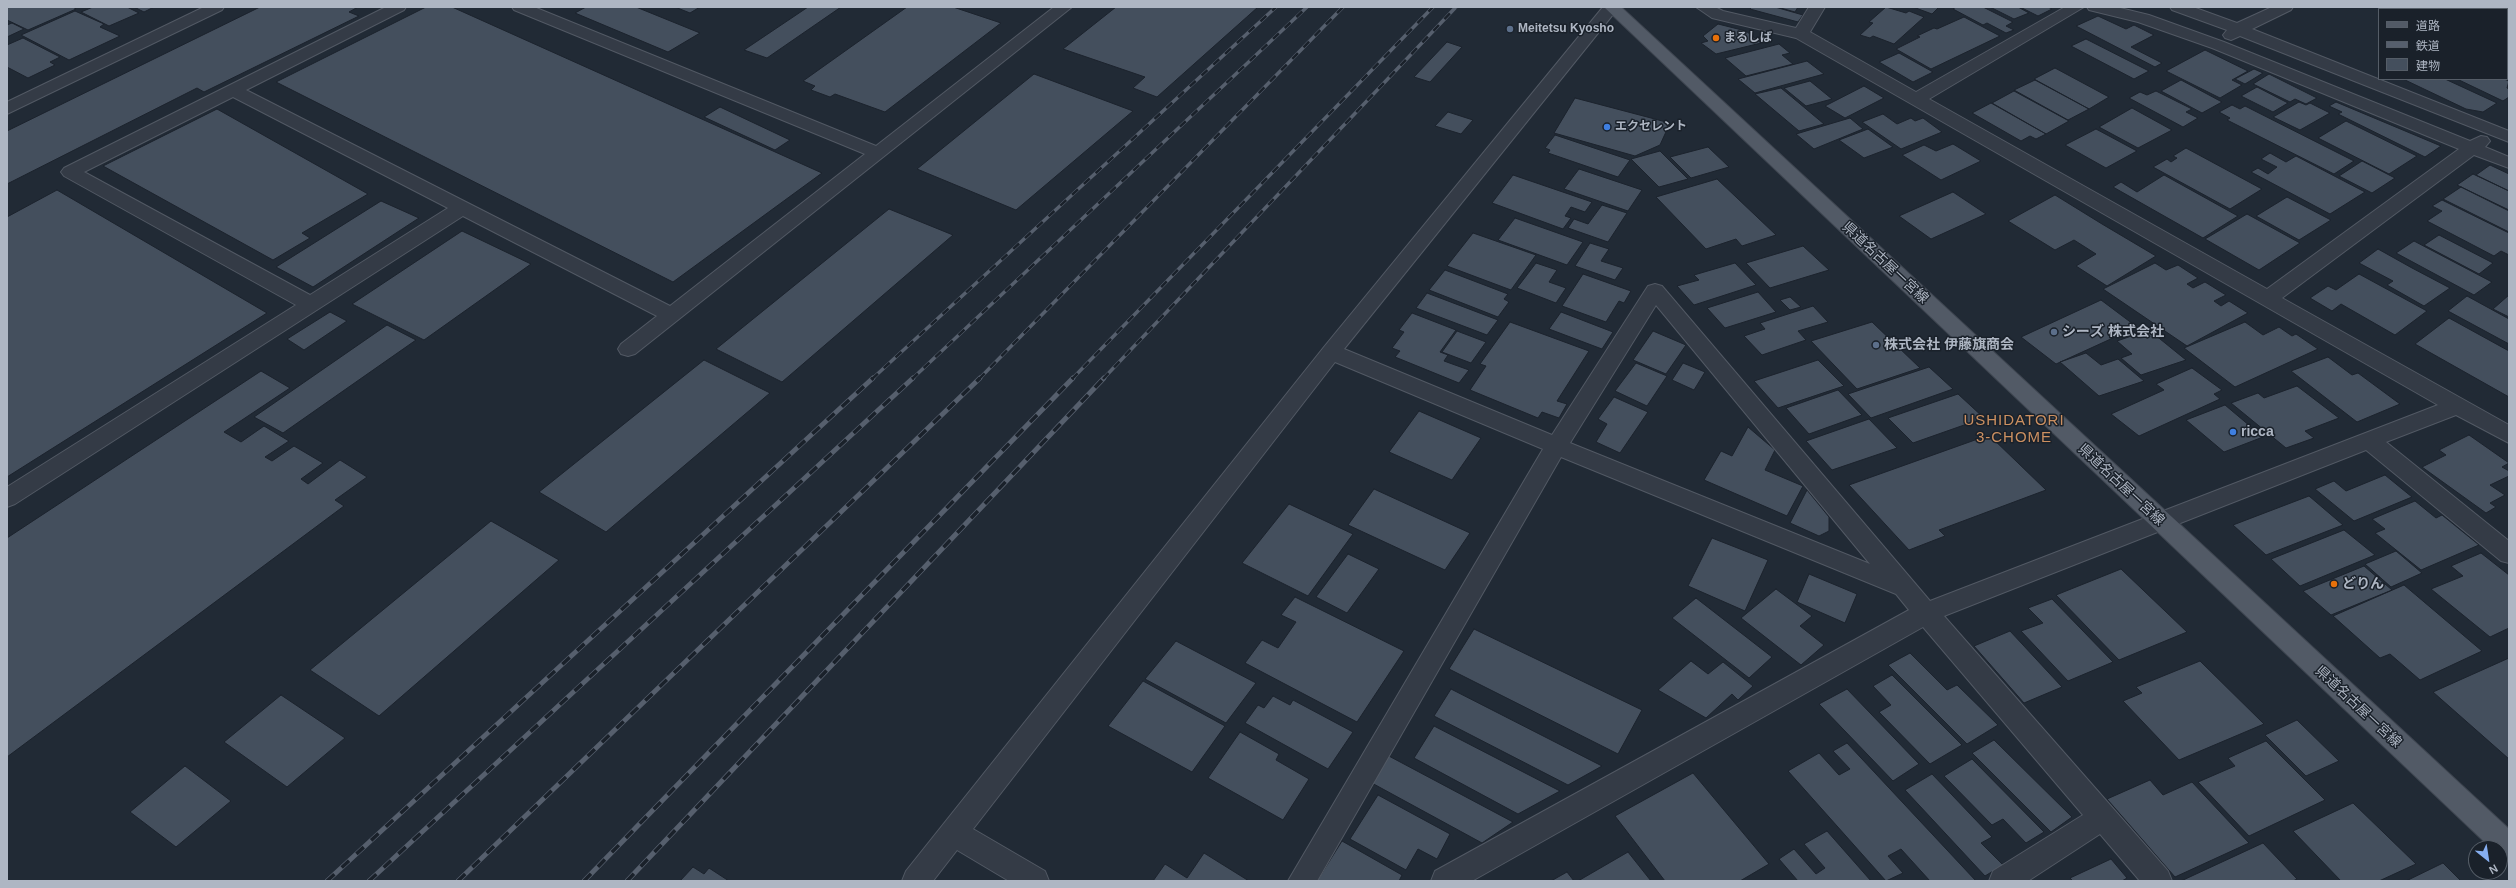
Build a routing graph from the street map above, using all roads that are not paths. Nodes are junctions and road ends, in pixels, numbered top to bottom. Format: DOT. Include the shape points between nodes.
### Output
graph roads {
  1 [pos="216,7"];
  2 [pos="398,7"];
  3 [pos="520,7"];
  4 [pos="1064,7"];
  5 [pos="1612,7"];
  6 [pos="1704,7"];
  7 [pos="1817,7"];
  8 [pos="2076,7"];
  9 [pos="2094,7"];
  10 [pos="2178,7"];
  11 [pos="2285,7"];
  12 [pos="2238,29"];
  13 [pos="1801,34"];
  14 [pos="2218,45"];
  15 [pos="233,90"];
  16 [pos="1917,99"];
  17 [pos="7,109"];
  18 [pos="2504,130"];
  19 [pos="2471,148"];
  20 [pos="878,153"];
  21 [pos="2509,163"];
  22 [pos="462,208"];
  23 [pos="2268,298"];
  24 [pos="310,304"];
  25 [pos="671,315"];
  26 [pos="628,349"];
  27 [pos="1331,352"];
  28 [pos="2457,406"];
  29 [pos="2506,430"];
  30 [pos="2369,441"];
  31 [pos="1556,446"];
  32 [pos="7,498"];
  33 [pos="2161,523"];
  34 [pos="2509,554"];
  35 [pos="1906,588"];
  36 [pos="1926,613"];
  37 [pos="2103,816"];
  38 [pos="954,833"];
  39 [pos="2509,847"];
  40 [pos="916,881"];
  41 [pos="1035,881"];
  42 [pos="1302,881"];
  43 [pos="1445,881"];
  44 [pos="2003,881"];
  45 [pos="2158,881"];
  1 -- 17 [label="street"];
  2 -- 15 [label="street"];
  3 -- 20 [label="street"];
  4 -- 20 [label="street"];
  5 -- 27 [label="street"];
  5 -- 33 [label="main road, 県道名古屋一宮線"];
  6 -- 13 [label="street" via="1718,15"];
  7 -- 13 [label="street"];
  8 -- 16 [label="street"];
  9 -- 14 [label="street" via="2143,18"];
  10 -- 12 [label="street"];
  11 -- 12 [label="street"];
  12 -- 14 [label="street"];
  12 -- 18 [label="street"];
  13 -- 16 [label="street"];
  14 -- 19 [label="street"];
  15 -- 22 [label="street"];
  15 -- 24 [label="street" via="70,172"];
  16 -- 23 [label="street"];
  18 -- 19 [label="street"];
  19 -- 21 [label="street"];
  19 -- 23 [label="street"];
  20 -- 25 [label="street"];
  22 -- 24 [label="street"];
  22 -- 25 [label="street"];
  23 -- 28 [label="street"];
  24 -- 32 [label="street"];
  25 -- 26 [label="street"];
  27 -- 31 [label="street"];
  27 -- 38 [label="street"];
  28 -- 29 [label="street"];
  28 -- 30 [label="street"];
  30 -- 33 [label="street"];
  30 -- 34 [label="street"];
  31 -- 35 [label="street"];
  31 -- 35 [label="street" via="1655,291"];
  31 -- 42 [label="street"];
  33 -- 36 [label="street"];
  33 -- 39 [label="main road, 県道名古屋一宮線"];
  35 -- 36 [label="street"];
  36 -- 37 [label="street"];
  36 -- 43 [label="street"];
  37 -- 44 [label="street"];
  37 -- 45 [label="street"];
  38 -- 40 [label="street"];
  38 -- 41 [label="street"];
}
